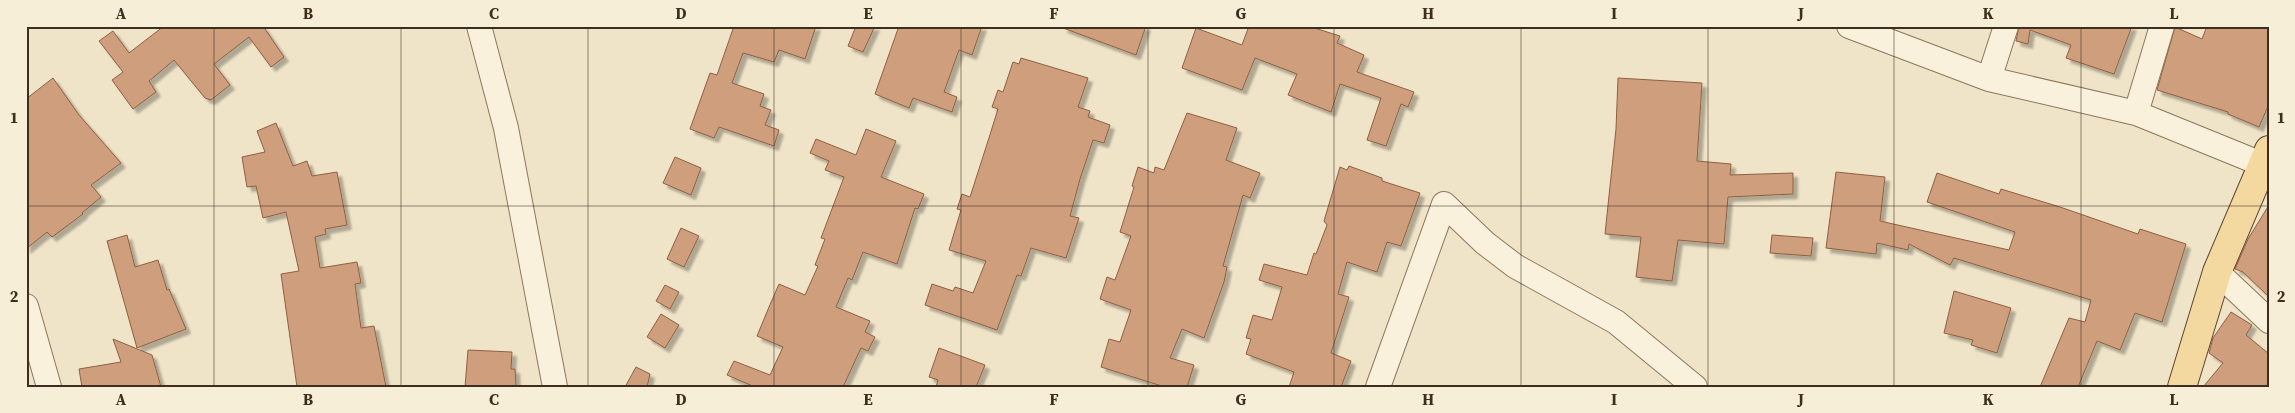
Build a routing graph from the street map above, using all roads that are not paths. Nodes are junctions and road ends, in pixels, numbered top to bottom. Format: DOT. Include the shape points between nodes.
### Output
graph roads {
  1 [pos="479,26"];
  2 [pos="1848,26"];
  3 [pos="2006,26"];
  4 [pos="2162,26"];
  5 [pos="1989,79"];
  6 [pos="2136,113"];
  7 [pos="2268,159"];
  8 [pos="2217,272"];
  9 [pos="26,306"];
  10 [pos="2269,322"];
  11 [pos="49,387"];
  12 [pos="555,387"];
  13 [pos="1378,387"];
  14 [pos="1694,387"];
  15 [pos="2182,387"];
  1 -- 12 [label="street" via="506,128"];
  2 -- 5 [label="street"];
  3 -- 5 [label="street"];
  4 -- 6 [label="street"];
  5 -- 6 [label="street"];
  6 -- 7 [label="street"];
  7 -- 8 [label="main road"];
  8 -- 10 [label="street"];
  8 -- 15 [label="main road"];
  9 -- 11 [label="street"];
  13 -- 14 [label="street" via="1444,204 1484,243 1515,266 1616,322"];
}
